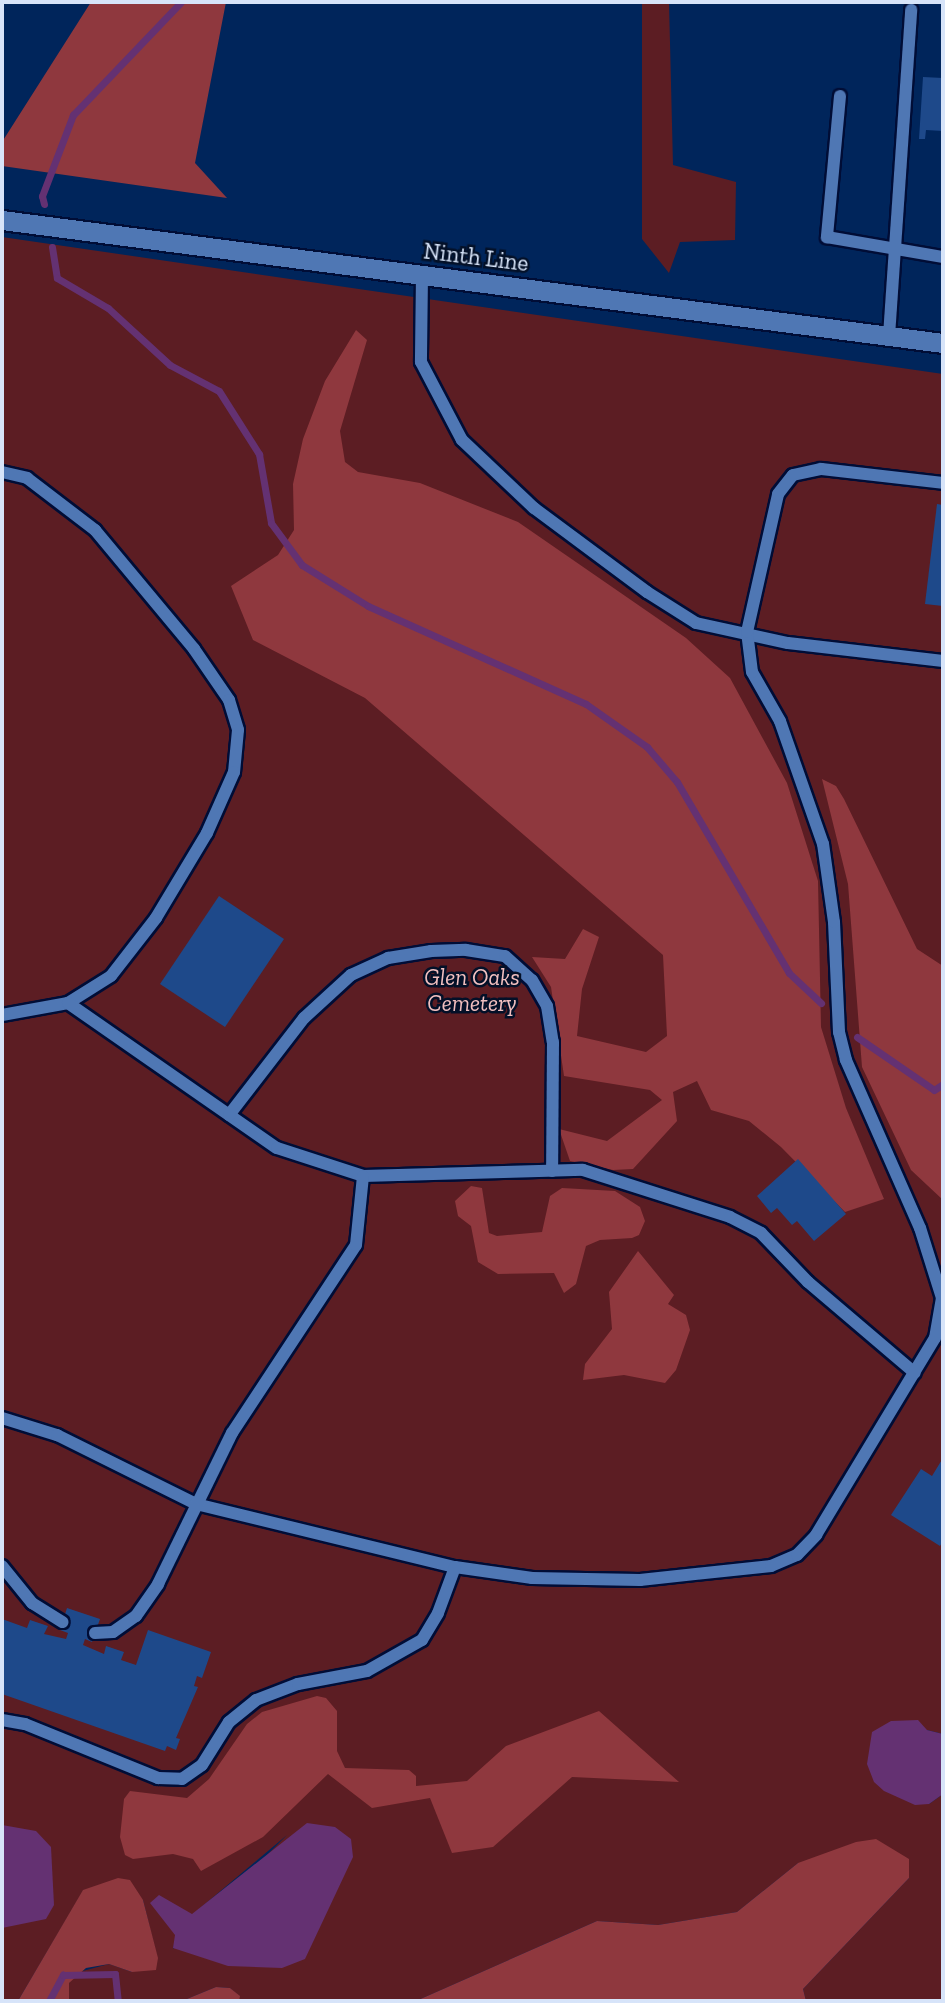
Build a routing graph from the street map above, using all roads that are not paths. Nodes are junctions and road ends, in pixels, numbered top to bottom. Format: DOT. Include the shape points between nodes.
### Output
graph roads {
  1 [pos="911,10"];
  2 [pos="840,96"];
  3 [pos="2,220"];
  4 [pos="894,249"];
  5 [pos="943,257"];
  6 [pos="422,274"];
  7 [pos="889,336"];
  8 [pos="943,343"];
  9 [pos="2,472"];
  10 [pos="943,483"];
  11 [pos="747,632"];
  12 [pos="943,661"];
  13 [pos="68,1003"];
  14 [pos="2,1015"];
  15 [pos="229,1115"];
  16 [pos="552,1171"];
  17 [pos="363,1176"];
  18 [pos="915,1373"];
  19 [pos="2,1418"];
  20 [pos="196,1504"];
  21 [pos="2,1566"];
  22 [pos="455,1567"];
  23 [pos="63,1622"];
  24 [pos="95,1633"];
  25 [pos="2,1720"];
  1 -- 4 [label="lane"];
  2 -- 4 [label="lane" via="827,237"];
  3 -- 6 [label="main road, Ninth Line"];
  4 -- 5 [label="lane"];
  4 -- 7 [label="lane"];
  6 -- 7 [label="main road, Ninth Line"];
  6 -- 11 [label="lane" via="421,362 462,440 534,508 647,592 696,623"];
  7 -- 8 [label="main road, Ninth Line"];
  9 -- 13 [label="lane" via="27,478 96,530 194,649 229,700 238,730 234,772 213,821 156,918 111,976"];
  10 -- 11 [label="lane" via="821,469 793,475 778,494"];
  11 -- 12 [label="lane" via="788,643"];
  11 -- 18 [label="lane" via="752,672 780,721 823,845 834,922 839,1031 846,1060 920,1228 942,1298 935,1338"];
  13 -- 14 [label="lane"];
  13 -- 15 [label="lane"];
  15 -- 16 [label="lane" via="304,1018 351,975 388,958 431,951 505,956 532,980 547,1006 553,1042"];
  15 -- 17 [label="lane" via="277,1148"];
  16 -- 17 [label="lane"];
  16 -- 18 [label="lane" via="583,1170 730,1217 761,1233 808,1282"];
  17 -- 20 [label="lane" via="356,1245 232,1433"];
  18 -- 22 [label="lane" via="816,1535 797,1555 771,1566 640,1580 532,1578"];
  19 -- 20 [label="lane" via="57,1435"];
  20 -- 22 [label="lane"];
  20 -- 24 [label="lane" via="158,1584 136,1616 113,1632"];
  21 -- 23 [label="lane" via="32,1603"];
  22 -- 25 [label="lane" via="422,1640 367,1671 298,1684 256,1700 229,1723 202,1765 183,1779 158,1778 24,1724"];
}
